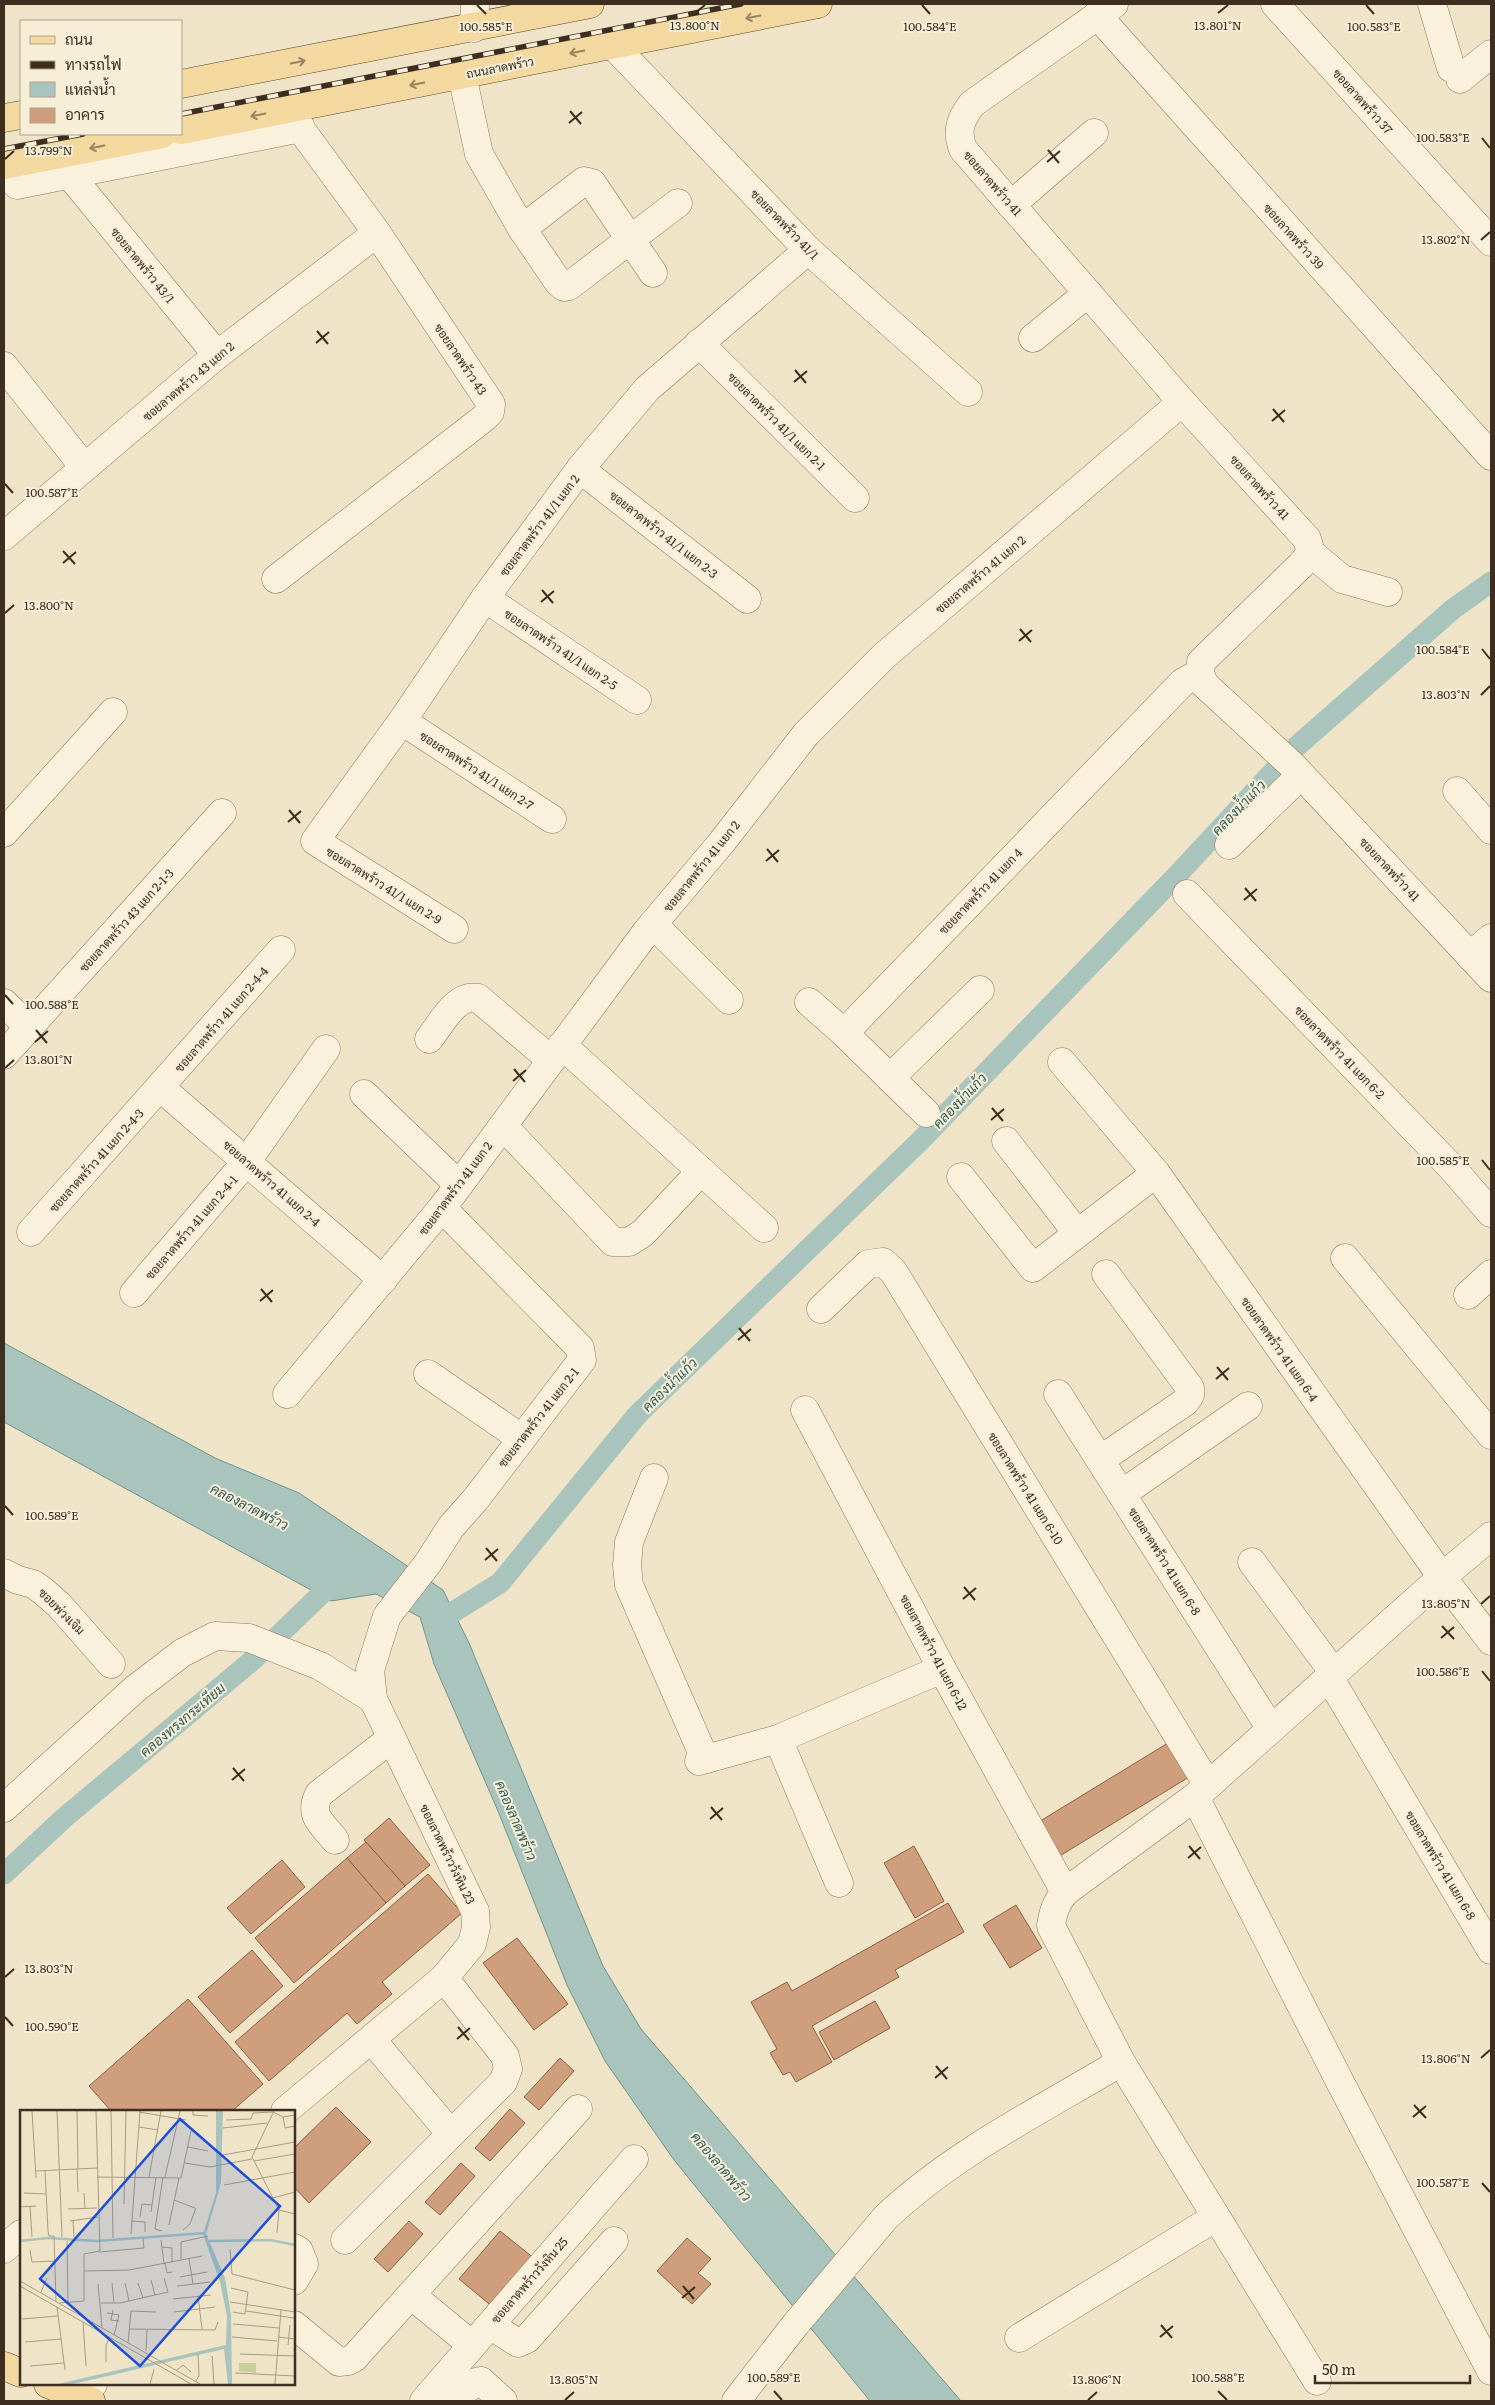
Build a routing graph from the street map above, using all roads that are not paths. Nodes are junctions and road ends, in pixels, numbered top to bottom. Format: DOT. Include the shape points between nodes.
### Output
graph roads {
  1 [pos="590,4"];
  2 [pos="818,4"];
  3 [pos="1275,4"];
  4 [pos="1432,4"];
  5 [pos="1106,9"];
  6 [pos="475,16"];
  7 [pos="614,45"];
  8 [pos="1491,54"];
  9 [pos="462,75"];
  10 [pos="182,84"];
  11 [pos="20,115"];
  12 [pos="4,118"];
  13 [pos="294,119"];
  14 [pos="182,130"];
  15 [pos="1094,133"];
  16 [pos="158,135"];
  17 [pos="69,174"];
  18 [pos="10,175"];
  19 [pos="678,203"];
  20 [pos="1011,205"];
  21 [pos="522,229"];
  22 [pos="377,232"];
  23 [pos="629,239"];
  24 [pos="1491,242"];
  25 [pos="808,250"];
  26 [pos="654,273"];
  27 [pos="1088,293"];
  28 [pos="1033,338"];
  29 [pos="699,343"];
  30 [pos="216,356"];
  31 [pos="4,366"];
  32 [pos="968,392"];
  33 [pos="1182,402"];
  34 [pos="1491,456"];
  35 [pos="84,467"];
  36 [pos="580,469"];
  37 [pos="855,498"];
  38 [pos="4,536"];
  39 [pos="1311,553"];
  40 [pos="276,579"];
  41 [pos="1388,592"];
  42 [pos="485,598"];
  43 [pos="747,599"];
  44 [pos="1200,673"];
  45 [pos="637,700"];
  46 [pos="113,712"];
  47 [pos="402,721"];
  48 [pos="1297,771"];
  49 [pos="1457,791"];
  50 [pos="222,813"];
  51 [pos="552,819"];
  52 [pos="1491,830"];
  53 [pos="4,833"];
  54 [pos="315,841"];
  55 [pos="1228,846"];
  56 [pos="1187,894"];
  57 [pos="653,924"];
  58 [pos="454,929"];
  59 [pos="1491,938"];
  60 [pos="282,950"];
  61 [pos="1470,956"];
  62 [pos="1491,978"];
  63 [pos="980,990"];
  64 [pos="729,1000"];
  65 [pos="809,1002"];
  66 [pos="4,1003"];
  67 [pos="29,1027"];
  68 [pos="844,1033"];
  69 [pos="429,1040"];
  70 [pos="326,1049"];
  71 [pos="556,1052"];
  72 [pos="4,1054"];
  73 [pos="1062,1062"];
  74 [pos="890,1078"];
  75 [pos="161,1088"];
  76 [pos="364,1094"];
  77 [pos="926,1113"];
  78 [pos="503,1126"];
  79 [pos="1006,1141"];
  80 [pos="247,1161"];
  81 [pos="701,1171"];
  82 [pos="1156,1173"];
  83 [pos="960,1177"];
  84 [pos="459,1185"];
  85 [pos="442,1208"];
  86 [pos="1491,1213"];
  87 [pos="764,1228"];
  88 [pos="31,1232"];
  89 [pos="1077,1232"];
  90 [pos="1346,1258"];
  91 [pos="1106,1274"];
  92 [pos="1491,1274"];
  93 [pos="383,1280"];
  94 [pos="134,1293"];
  95 [pos="1468,1295"];
  96 [pos="821,1309"];
  97 [pos="428,1374"];
  98 [pos="288,1394"];
  99 [pos="1058,1394"];
  100 [pos="1248,1406"];
  101 [pos="805,1410"];
  102 [pos="1491,1435"];
  103 [pos="521,1438"];
  104 [pos="1100,1460"];
  105 [pos="654,1478"];
  106 [pos="1123,1493"];
  107 [pos="1491,1536"];
  108 [pos="1252,1562"];
  109 [pos="4,1573"];
  110 [pos="1442,1577"];
  111 [pos="387,1616"];
  112 [pos="1491,1641"];
  113 [pos="111,1664"];
  114 [pos="942,1669"];
  115 [pos="1331,1675"];
  116 [pos="373,1700"];
  117 [pos="1271,1729"];
  118 [pos="392,1738"];
  119 [pos="778,1739"];
  120 [pos="1202,1791"];
  121 [pos="4,1808"];
  122 [pos="335,1840"];
  123 [pos="839,1884"];
  124 [pos="1065,1892"];
  125 [pos="1491,1950"];
  126 [pos="444,1978"];
  127 [pos="371,2039"];
  128 [pos="1121,2062"];
  129 [pos="578,2109"];
  130 [pos="286,2110"];
  131 [pos="451,2134"];
  132 [pos="634,2159"];
  133 [pos="1216,2217"];
  134 [pos="20,2235"];
  135 [pos="345,2240"];
  136 [pos="614,2240"];
  137 [pos="4,2249"];
  138 [pos="295,2249"];
  139 [pos="295,2279"];
  140 [pos="411,2296"];
  141 [pos="490,2325"];
  142 [pos="295,2326"];
  143 [pos="1019,2338"];
  144 [pos="472,2345"];
  145 [pos="4,2366"];
  146 [pos="1491,2371"];
  147 [pos="20,2373"];
  148 [pos="1317,2380"];
  149 [pos="52,2385"];
  150 [pos="89,2394"];
  151 [pos="424,2401"];
  152 [pos="456,2401"];
  153 [pos="503,2401"];
  154 [pos="736,2401"];
  1 -- 6 [label="main road"];
  2 -- 7 [label="main road, ถนนลาดพร้าว, one-way"];
  3 -- 24 [label="street, ซอยลาดพร้าว 37"];
  4 -- 8 [label="street" via="1456,74"];
  5 -- 20 [label="street, ซอยลาดพร้าว 41" via="972,104 963,116 958,130 963,149"];
  5 -- 34 [label="street, ซอยลาดพร้าว 39"];
  10 -- 6 [label="main road, one-way"];
  7 -- 9 [label="main road, ถนนลาดพร้าว, one-way"];
  7 -- 25 [label="street, ซอยลาดพร้าว 41/1"];
  9 -- 13 [label="main road, ถนนลาดพร้าว, one-way"];
  9 -- 21 [label="street" via="479,154"];
  11 -- 12 [label="main road"];
  13 -- 14 [label="main road, ถนนลาดพร้าว, one-way"];
  13 -- 17 [label="street"];
  13 -- 22 [label="street, ซอยลาดพร้าว 43"];
  15 -- 20 [label="street"];
  16 -- 18 [label="main road, one-way"];
  17 -- 18 [label="street"];
  17 -- 30 [label="street, ซอยลาดพร้าว 43/1"];
  19 -- 23 [label="street"];
  20 -- 27 [label="street, ซอยลาดพร้าว 41"];
  21 -- 23 [label="street" via="559,284 564,286 569,286"];
  21 -- 23 [label="street" via="584,181 597,189"];
  22 -- 30 [label="street, ซอยลาดพร้าว 43 แยก 2"];
  22 -- 40 [label="street, ซอยลาดพร้าว 43" via="491,404 490,412"];
  23 -- 26 [label="street"];
  25 -- 29 [label="street, ซอยลาดพร้าว 41/1 แยก 2"];
  25 -- 32 [label="street, ซอยลาดพร้าว 41/1"];
  27 -- 28 [label="street"];
  27 -- 33 [label="street, ซอยลาดพร้าว 41"];
  29 -- 36 [label="street, ซอยลาดพร้าว 41/1 แยก 2" via="647,389"];
  29 -- 37 [label="street, ซอยลาดพร้าว 41/1 แยก 2-1"];
  30 -- 35 [label="street, ซอยลาดพร้าว 43 แยก 2"];
  31 -- 35 [label="street"];
  33 -- 39 [label="street, ซอยลาดพร้าว 41" via="1308,539"];
  33 -- 57 [label="street, ซอยลาดพร้าว 41 แยก 2" via="884,656 806,734"];
  35 -- 38 [label="street, ซอยลาดพร้าว 43 แยก 2"];
  36 -- 42 [label="street, ซอยลาดพร้าว 41/1 แยก 2"];
  36 -- 43 [label="street, ซอยลาดพร้าว 41/1 แยก 2-3"];
  39 -- 41 [label="street" via="1342,580"];
  39 -- 44 [label="street" via="1201,662"];
  42 -- 45 [label="street, ซอยลาดพร้าว 41/1 แยก 2-5"];
  42 -- 47 [label="street, ซอยลาดพร้าว 41/1 แยก 2"];
  44 -- 48 [label="street, ซอยลาดพร้าว 41" via="1204,684"];
  44 -- 68 [label="street, ซอยลาดพร้าว 41 แยก 4" via="1183,682"];
  46 -- 53 [label="street"];
  47 -- 51 [label="street, ซอยลาดพร้าว 41/1 แยก 2-7"];
  47 -- 54 [label="street, ซอยลาดพร้าว 41/1 แยก 2"];
  48 -- 55 [label="street"];
  48 -- 61 [label="street, ซอยลาดพร้าว 41"];
  49 -- 52 [label="street"];
  50 -- 67 [label="street, ซอยลาดพร้าว 43 แยก 2-1-3"];
  54 -- 58 [label="street, ซอยลาดพร้าว 41/1 แยก 2-9"];
  56 -- 86 [label="street, ซอยลาดพร้าว 41 แยก 6-2" via="1452,1168"];
  57 -- 64 [label="street"];
  57 -- 71 [label="street, ซอยลาดพร้าว 41 แยก 2"];
  59 -- 61 [label="street"];
  60 -- 75 [label="street, ซอยลาดพร้าว 41 แยก 2-4-4"];
  61 -- 62 [label="street, ซอยลาดพร้าว 41"];
  63 -- 74 [label="street"];
  65 -- 68 [label="street"];
  66 -- 67 [label="street"];
  67 -- 72 [label="street, ซอยลาดพร้าว 43 แยก 2-1-3"];
  68 -- 74 [label="street"];
  69 -- 71 [label="street" via="460,1000 469,996 478,998"];
  70 -- 80 [label="street, ซอยลาดพร้าว 41 แยก 2-4-1"];
  71 -- 78 [label="street, ซอยลาดพร้าว 41 แยก 2"];
  71 -- 81 [label="street"];
  73 -- 82 [label="street, ซอยลาดพร้าว 41 แยก 6-4"];
  74 -- 77 [label="street"];
  75 -- 80 [label="street, ซอยลาดพร้าว 41 แยก 2-4"];
  75 -- 88 [label="street, ซอยลาดพร้าว 41 แยก 2-4-3"];
  76 -- 84 [label="street"];
  78 -- 81 [label="street" via="613,1242 629,1242 643,1233"];
  78 -- 84 [label="street, ซอยลาดพร้าว 41 แยก 2"];
  79 -- 89 [label="street"];
  80 -- 93 [label="street, ซอยลาดพร้าว 41 แยก 2-4"];
  80 -- 94 [label="street, ซอยลาดพร้าว 41 แยก 2-4-1"];
  81 -- 87 [label="street"];
  82 -- 89 [label="street"];
  82 -- 110 [label="street, ซอยลาดพร้าว 41 แยก 6-4"];
  83 -- 89 [label="street" via="1033,1268"];
  84 -- 85 [label="street, ซอยลาดพร้าว 41 แยก 2"];
  85 -- 93 [label="street, ซอยลาดพร้าว 41 แยก 2"];
  85 -- 103 [label="street, ซอยลาดพร้าว 41 แยก 2-1" via="580,1348 582,1360 575,1371"];
  90 -- 102 [label="street"];
  91 -- 104 [label="street" via="1190,1388 1190,1395 1186,1402"];
  92 -- 95 [label="street"];
  93 -- 98 [label="street, ซอยลาดพร้าว 41 แยก 2"];
  96 -- 120 [label="street, ซอยลาดพร้าว 41 แยก 6-10" via="868,1264 883,1262 893,1271"];
  97 -- 103 [label="street"];
  99 -- 104 [label="street, ซอยลาดพร้าว 41 แยก 6-8"];
  100 -- 106 [label="street"];
  101 -- 114 [label="street, ซอยลาดพร้าว 41 แยก 6-12"];
  103 -- 111 [label="street, ซอยลาดพร้าว 41 แยก 2-1"];
  104 -- 106 [label="street, ซอยลาดพร้าว 41 แยก 6-8"];
  105 -- 119 [label="street" via="629,1542 629,1585 702,1760"];
  106 -- 117 [label="street, ซอยลาดพร้าว 41 แยก 6-8"];
  107 -- 110 [label="street"];
  108 -- 115 [label="street, ซอยลาดพร้าว 41 แยก 6-8"];
  109 -- 113 [label="street, ซอยพ่วงเจิม" via="44,1591"];
  110 -- 112 [label="street, ซอยลาดพร้าว 41 แยก 6-4"];
  110 -- 115 [label="street"];
  111 -- 116 [label="street, ซอยลาดพร้าววังหิน 23" via="370,1670"];
  114 -- 119 [label="street"];
  114 -- 124 [label="street, ซอยลาดพร้าว 41 แยก 6-12"];
  115 -- 117 [label="street"];
  115 -- 125 [label="street, ซอยลาดพร้าว 41 แยก 6-8"];
  116 -- 118 [label="street, ซอยลาดพร้าววังหิน 23"];
  116 -- 121 [label="street" via="320,1666 249,1638 214,1636 182,1653 135,1689"];
  117 -- 120 [label="street"];
  118 -- 122 [label="street" via="319,1794 314,1805 315,1814"];
  118 -- 126 [label="street, ซอยลาดพร้าววังหิน 23" via="475,1911 472,1944"];
  119 -- 123 [label="street"];
  120 -- 124 [label="street"];
  120 -- 146 [label="street, ซอยลาดพร้าว 41 แยก 6-10" via="1338,2080"];
  124 -- 128 [label="street" via="1055,1904 1051,1926"];
  126 -- 127 [label="street, ซอยลาดพร้าววังหิน 23"];
  126 -- 131 [label="street" via="505,2056 508,2069 503,2082"];
  127 -- 130 [label="street, ซอยลาดพร้าววังหิน 23"];
  127 -- 131 [label="street"];
  128 -- 133 [label="street"];
  128 -- 154 [label="street" via="946,2168 886,2217"];
  129 -- 140 [label="street"];
  131 -- 135 [label="street"];
  132 -- 141 [label="street, ซอยลาดพร้าววังหิน 25"];
  133 -- 143 [label="street"];
  133 -- 148 [label="street"];
  134 -- 137 [label="street"];
  136 -- 141 [label="street" via="527,2339 518,2343"];
  138 -- 139 [label="street" via="304,2264"];
  140 -- 142 [label="street" via="348,2361 339,2362"];
  140 -- 144 [label="street"];
  141 -- 144 [label="street, ซอยลาดพร้าววังหิน 25"];
  144 -- 151 [label="street, ซอยลาดพร้าววังหิน 25"];
  145 -- 147 [label="main road"];
  149 -- 150 [label="main road"];
  152 -- 153 [label="street" via="475,2381 481,2381"];
}
